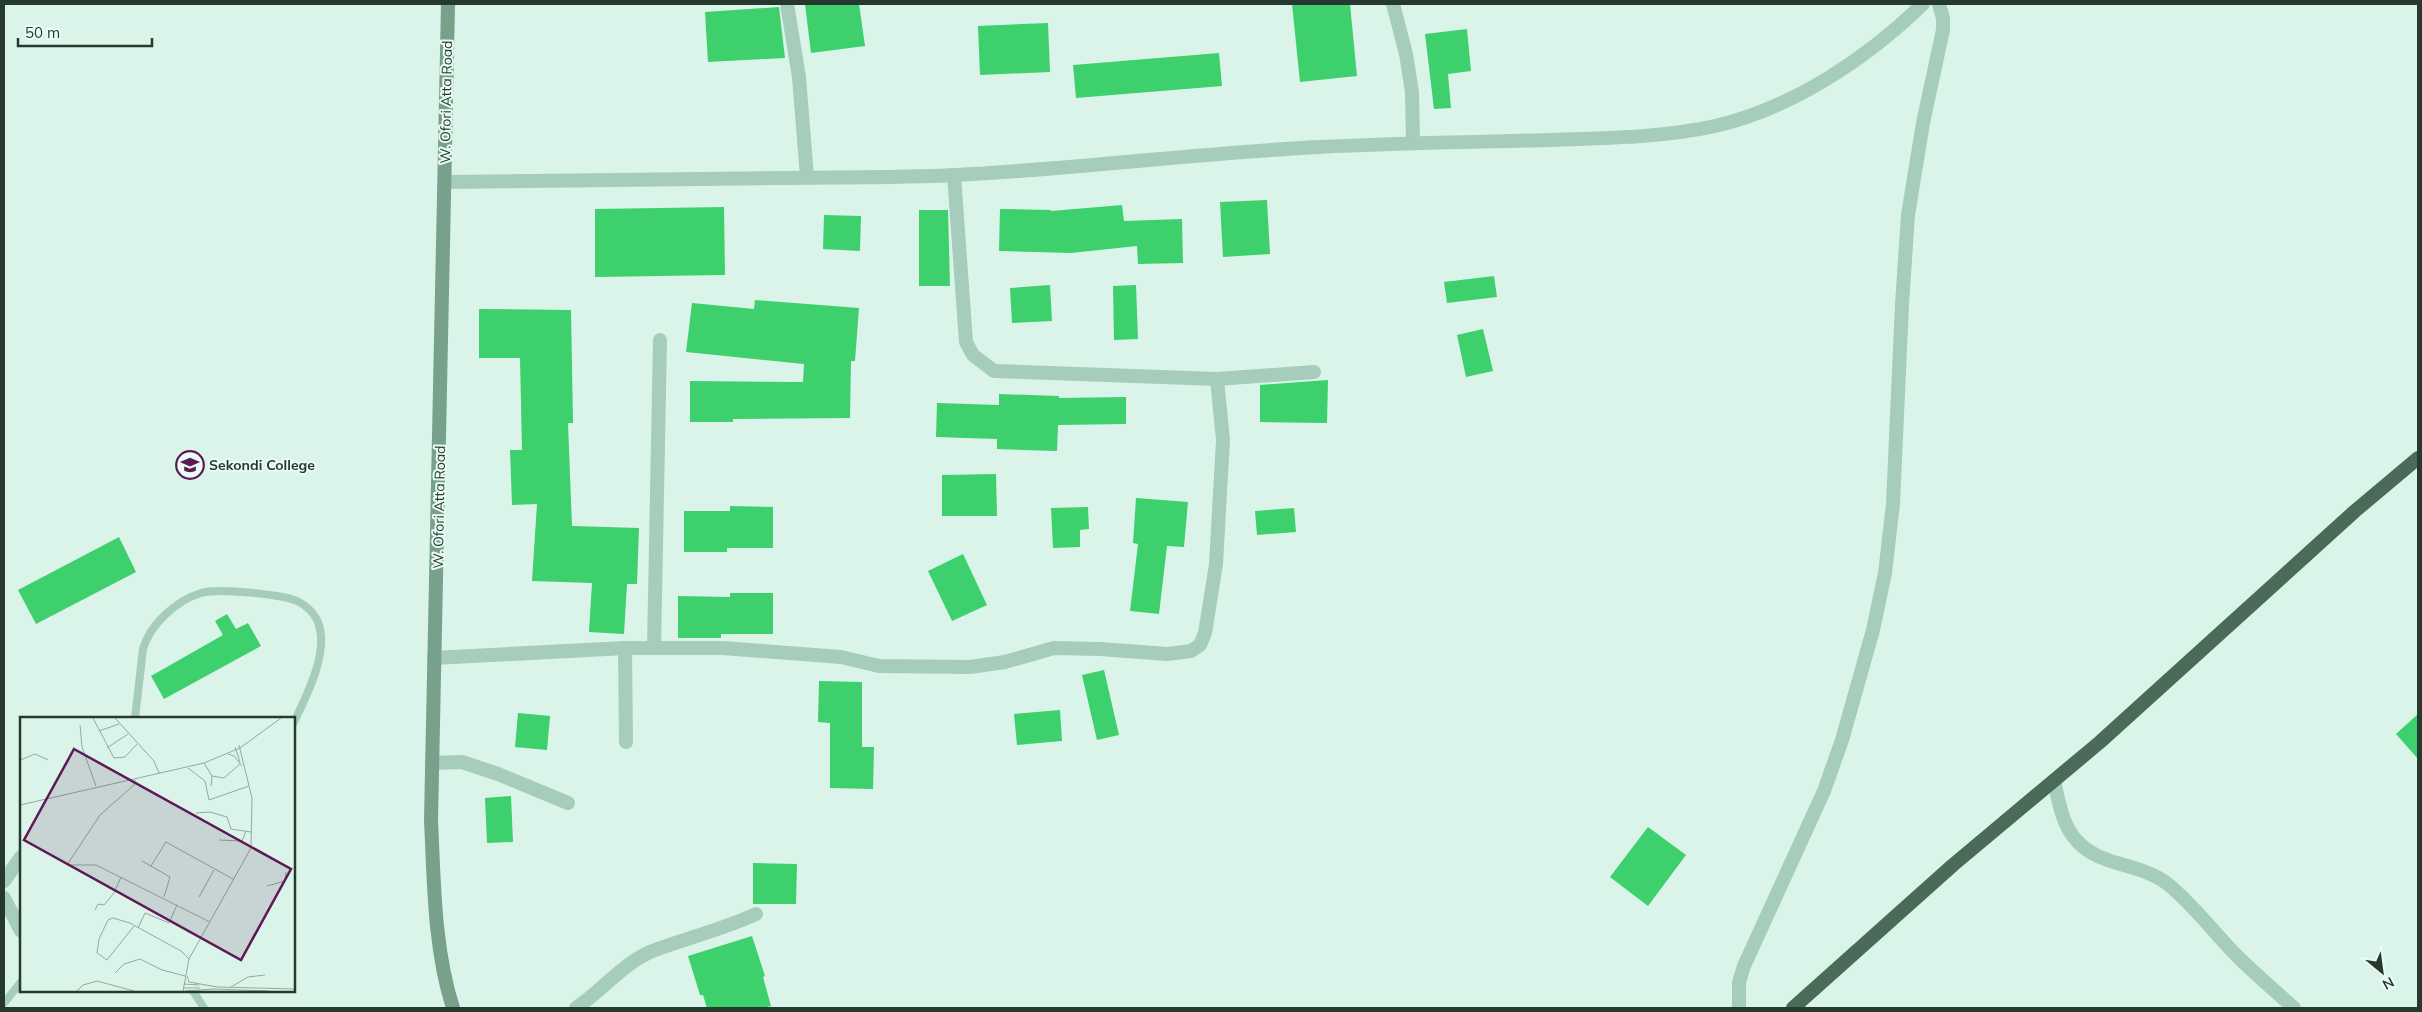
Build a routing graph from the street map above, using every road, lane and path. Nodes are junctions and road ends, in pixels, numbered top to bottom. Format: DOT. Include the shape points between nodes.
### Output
graph roads {
  1 [pos="448,4"];
  2 [pos="786,4"];
  3 [pos="1393,4"];
  4 [pos="1923,4"];
  5 [pos="1939,4"];
  6 [pos="1413,142"];
  7 [pos="954,175"];
  8 [pos="807,177"];
  9 [pos="444,182"];
  10 [pos="660,340"];
  11 [pos="1314,372"];
  12 [pos="1217,379"];
  13 [pos="2418,458"];
  14 [pos="625,648"];
  15 [pos="654,648"];
  16 [pos="434,658"];
  17 [pos="134,717"];
  18 [pos="295,720"];
  19 [pos="626,742"];
  20 [pos="432,763"];
  21 [pos="2054,781"];
  22 [pos="568,803"];
  23 [pos="20,858"];
  24 [pos="4,880"];
  25 [pos="4,898"];
  26 [pos="756,914"];
  27 [pos="20,929"];
  28 [pos="20,983"];
  29 [pos="194,992"];
  30 [pos="4,1003"];
  31 [pos="204,1008"];
  32 [pos="453,1008"];
  33 [pos="576,1008"];
  34 [pos="1739,1008"];
  35 [pos="1793,1008"];
  36 [pos="2294,1008"];
  1 -- 9 [label="main road, W. Ofori Atta Road"];
  2 -- 8 [label="street" via="799,77"];
  3 -- 6 [label="street" via="1412,92"];
  4 -- 6 [label="street" via="1865,54 1823,81 1784,101 1716,126 1616,138"];
  5 -- 34 [label="street" via="1942,30 1908,216 1893,504 1885,573 1873,630 1842,740 1824,792 1744,966"];
  6 -- 7 [label="street"];
  7 -- 8 [label="street"];
  7 -- 12 [label="street" via="966,342 983,364 994,371"];
  8 -- 9 [label="street"];
  9 -- 16 [label="main road, W. Ofori Atta Road"];
  10 -- 15 [label="street"];
  11 -- 12 [label="street"];
  12 -- 15 [label="street" via="1223,440 1216,564 1205,633 1200,645 1192,651 1167,654 1054,648 1005,662 970,667 926,667 879,666 841,657 723,648"];
  13 -- 21 [label="highway"];
  14 -- 15 [label="street"];
  14 -- 16 [label="street"];
  14 -- 19 [label="street"];
  16 -- 20 [label="main road, W. Ofori Atta Road"];
  17 -- 18 [label="lane" via="143,649 162,618 185,599 203,592 236,591 300,602 316,618 320,636 317,670"];
  20 -- 22 [label="street" via="462,762"];
  20 -- 32 [label="main road, W. Ofori Atta Road" via="431,820 436,911"];
  21 -- 35 [label="highway" via="1953,865"];
  21 -- 36 [label="street" via="2064,818 2077,842 2098,856 2155,876 2169,885 2237,956"];
  23 -- 24 [label="street"];
  25 -- 27 [label="street"];
  26 -- 33 [label="street" via="650,953 605,983"];
  28 -- 30 [label="lane"];
  29 -- 31 [label="lane"];
}
